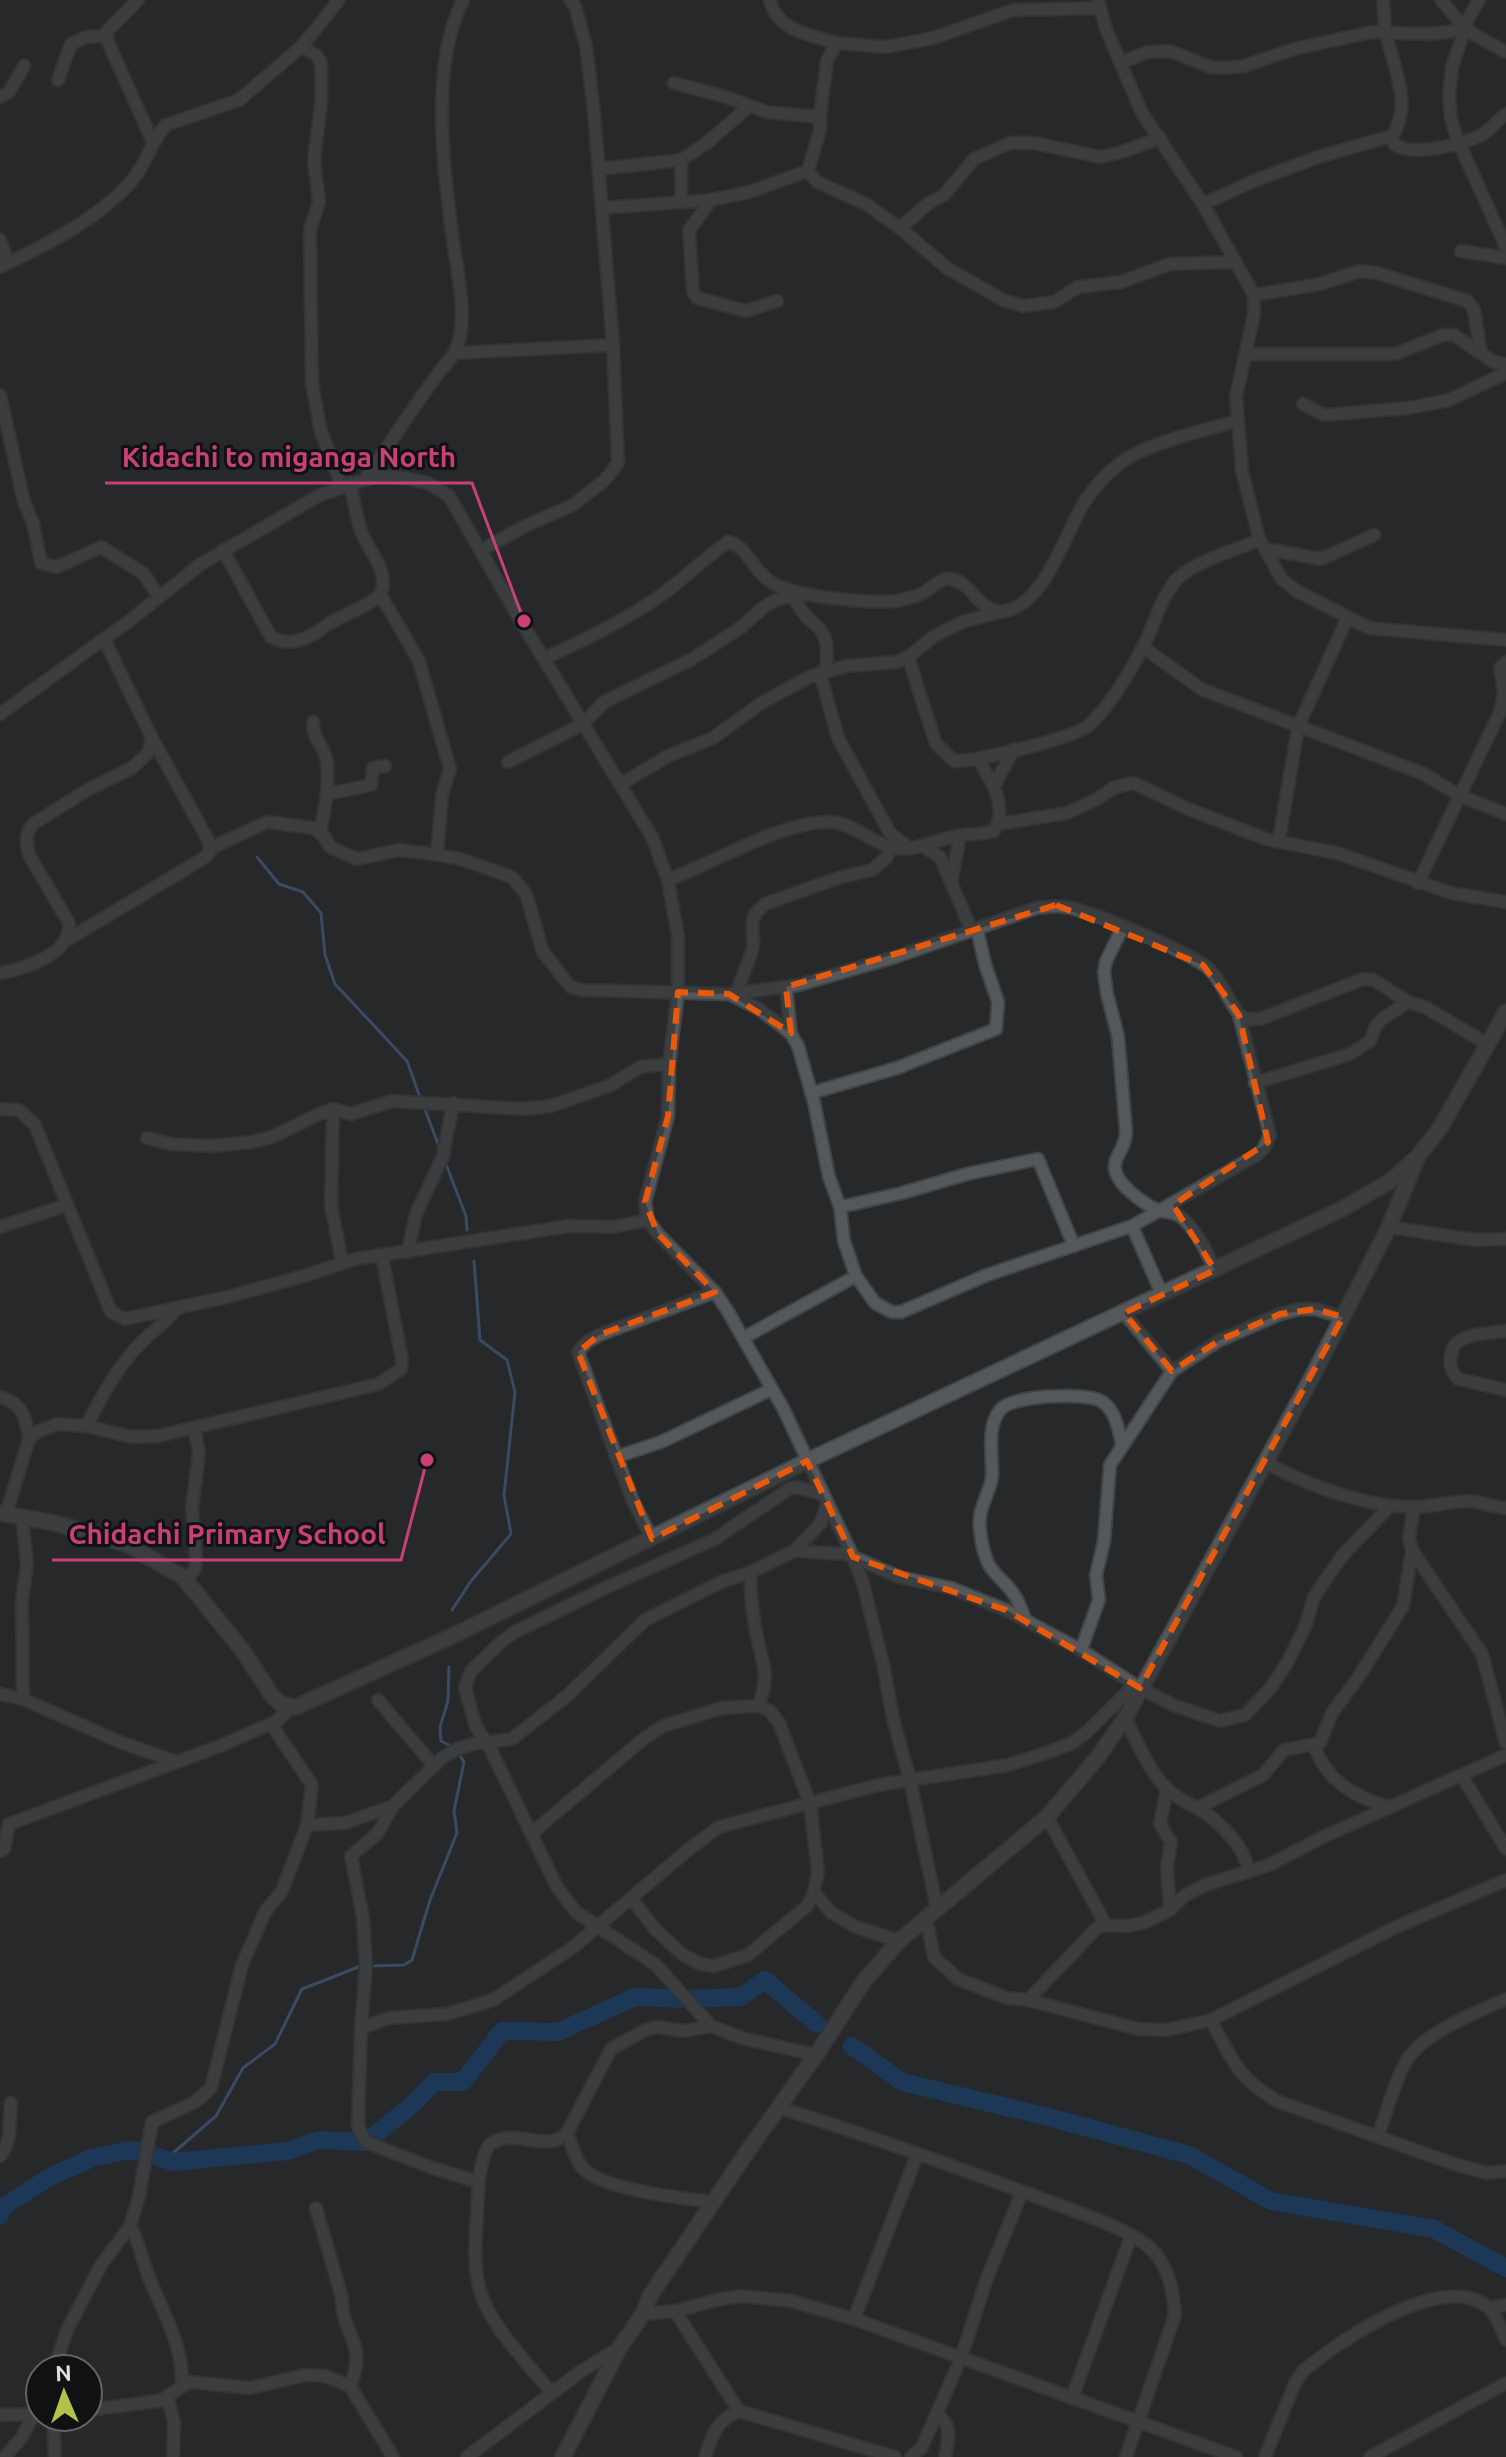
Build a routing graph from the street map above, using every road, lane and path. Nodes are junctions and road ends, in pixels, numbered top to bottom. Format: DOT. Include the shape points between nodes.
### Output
graph roads {
  1 [pos="138,0"];
  2 [pos="339,0"];
  3 [pos="463,0"];
  4 [pos="570,0"];
  5 [pos="770,0"];
  6 [pos="1383,0"];
  7 [pos="1441,0"];
  8 [pos="1479,0"];
  9 [pos="1099,4"];
  10 [pos="1466,30"];
  11 [pos="1385,31"];
  12 [pos="107,36"];
  13 [pos="837,43"];
  14 [pos="302,46"];
  15 [pos="1506,52"];
  16 [pos="1121,63"];
  17 [pos="24,66"];
  18 [pos="58,80"];
  19 [pos="674,83"];
  20 [pos="0,97"];
  21 [pos="749,106"];
  22 [pos="1506,114"];
  23 [pos="820,117"];
  24 [pos="1392,136"];
  25 [pos="1160,138"];
  26 [pos="1458,141"];
  27 [pos="153,142"];
  28 [pos="681,160"];
  29 [pos="599,169"];
  30 [pos="808,171"];
  31 [pos="711,200"];
  32 [pos="681,202"];
  33 [pos="1203,204"];
  34 [pos="602,208"];
  35 [pos="900,228"];
  36 [pos="0,240"];
  37 [pos="1506,247"];
  38 [pos="1461,251"];
  39 [pos="1506,258"];
  40 [pos="1236,262"];
  41 [pos="4,265"];
  42 [pos="1254,295"];
  43 [pos="777,301"];
  44 [pos="613,345"];
  45 [pos="455,353"];
  46 [pos="1481,353"];
  47 [pos="1245,354"];
  48 [pos="1506,364"];
  49 [pos="1506,373"];
  50 [pos="0,395"];
  51 [pos="1303,404"];
  52 [pos="1237,421"];
  53 [pos="365,479"];
  54 [pos="346,484"];
  55 [pos="1374,535"];
  56 [pos="1263,544"];
  57 [pos="223,550"];
  58 [pos="482,550"];
  59 [pos="380,594"];
  60 [pos="806,594"];
  61 [pos="793,596"];
  62 [pos="159,597"];
  63 [pos="976,599"];
  64 [pos="1002,611"];
  65 [pos="972,619"];
  66 [pos="1347,619"];
  67 [pos="104,639"];
  68 [pos="1506,640"];
  69 [pos="1143,647"];
  70 [pos="908,657"];
  71 [pos="545,658"];
  72 [pos="1506,662"];
  73 [pos="823,672"];
  74 [pos="1505,693"];
  75 [pos="0,714"];
  76 [pos="313,722"];
  77 [pos="583,724"];
  78 [pos="1298,727"];
  79 [pos="152,738"];
  80 [pos="1014,749"];
  81 [pos="978,759"];
  82 [pos="508,762"];
  83 [pos="385,766"];
  84 [pos="621,784"];
  85 [pos="994,786"];
  86 [pos="327,794"];
  87 [pos="1460,796"];
  88 [pos="1506,814"];
  89 [pos="998,824"];
  90 [pos="320,833"];
  91 [pos="960,836"];
  92 [pos="1279,840"];
  93 [pos="892,847"];
  94 [pos="924,847"];
  95 [pos="211,848"];
  96 [pos="909,849"];
  97 [pos="437,855"];
  98 [pos="668,880"];
  99 [pos="952,883"];
  100 [pos="1418,883"];
  101 [pos="1506,902"];
  102 [pos="1123,927"];
  103 [pos="975,930"];
  104 [pos="67,940"];
  105 [pos="0,973"];
  106 [pos="786,987"];
  107 [pos="678,992"];
  108 [pos="733,994"];
  109 [pos="1408,1002"];
  110 [pos="1239,1015"];
  111 [pos="1504,1019"];
  112 [pos="791,1034"];
  113 [pos="1489,1045"];
  114 [pos="669,1064"];
  115 [pos="1255,1083"];
  116 [pos="811,1093"];
  117 [pos="453,1103"];
  118 [pos="0,1109"];
  119 [pos="333,1109"];
  120 [pos="147,1138"];
  121 [pos="1418,1156"];
  122 [pos="67,1205"];
  123 [pos="840,1207"];
  124 [pos="1160,1211"];
  125 [pos="648,1220"];
  126 [pos="1132,1226"];
  127 [pos="0,1227"];
  128 [pos="1389,1227"];
  129 [pos="1506,1239"];
  130 [pos="1074,1246"];
  131 [pos="408,1252"];
  132 [pos="382,1256"];
  133 [pos="342,1262"];
  134 [pos="1215,1270"];
  135 [pos="856,1276"];
  136 [pos="715,1292"];
  137 [pos="1161,1292"];
  138 [pos="177,1308"];
  139 [pos="1124,1313"];
  140 [pos="1343,1317"];
  141 [pos="1506,1331"];
  142 [pos="743,1338"];
  143 [pos="1172,1371"];
  144 [pos="772,1389"];
  145 [pos="1506,1390"];
  146 [pos="0,1397"];
  147 [pos="86,1426"];
  148 [pos="194,1428"];
  149 [pos="29,1439"];
  150 [pos="1122,1444"];
  151 [pos="616,1457"];
  152 [pos="807,1461"];
  153 [pos="1265,1462"];
  154 [pos="825,1499"];
  155 [pos="1390,1506"];
  156 [pos="1414,1507"];
  157 [pos="1506,1508"];
  158 [pos="3,1513"];
  159 [pos="22,1518"];
  160 [pos="652,1539"];
  161 [pos="1412,1550"];
  162 [pos="794,1551"];
  163 [pos="853,1557"];
  164 [pos="751,1572"];
  165 [pos="185,1580"];
  166 [pos="1026,1621"];
  167 [pos="1081,1650"];
  168 [pos="1137,1686"];
  169 [pos="0,1694"];
  170 [pos="23,1699"];
  171 [pos="378,1700"];
  172 [pos="758,1706"];
  173 [pos="290,1708"];
  174 [pos="1125,1718"];
  175 [pos="271,1724"];
  176 [pos="1506,1743"];
  177 [pos="488,1744"];
  178 [pos="1314,1746"];
  179 [pos="1506,1755"];
  180 [pos="174,1761"];
  181 [pos="434,1766"];
  182 [pos="1462,1776"];
  183 [pos="910,1780"];
  184 [pos="1167,1789"];
  185 [pos="810,1803"];
  186 [pos="393,1806"];
  187 [pos="1197,1808"];
  188 [pos="1391,1808"];
  189 [pos="1047,1817"];
  190 [pos="307,1825"];
  191 [pos="532,1833"];
  192 [pos="1506,1849"];
  193 [pos="0,1851"];
  194 [pos="1249,1872"];
  195 [pos="1506,1880"];
  196 [pos="814,1893"];
  197 [pos="632,1899"];
  198 [pos="1170,1910"];
  199 [pos="932,1914"];
  200 [pos="1106,1925"];
  201 [pos="598,1927"];
  202 [pos="899,1941"];
  203 [pos="1506,1999"];
  204 [pos="1028,2000"];
  205 [pos="1211,2020"];
  206 [pos="711,2026"];
  207 [pos="361,2028"];
  208 [pos="816,2055"];
  209 [pos="11,2103"];
  210 [pos="780,2108"];
  211 [pos="567,2133"];
  212 [pos="1378,2136"];
  213 [pos="917,2155"];
  214 [pos="0,2156"];
  215 [pos="1506,2171"];
  216 [pos="478,2182"];
  217 [pos="1022,2192"];
  218 [pos="715,2202"];
  219 [pos="316,2208"];
  220 [pos="130,2226"];
  221 [pos="1131,2236"];
  222 [pos="1506,2305"];
  223 [pos="1489,2308"];
  224 [pos="675,2311"];
  225 [pos="643,2314"];
  226 [pos="854,2319"];
  227 [pos="1506,2340"];
  228 [pos="620,2347"];
  229 [pos="59,2353"];
  230 [pos="961,2358"];
  231 [pos="1506,2383"];
  232 [pos="182,2384"];
  233 [pos="350,2386"];
  234 [pos="552,2393"];
  235 [pos="168,2398"];
  236 [pos="1072,2398"];
  237 [pos="104,2409"];
  238 [pos="739,2411"];
  239 [pos="24,2414"];
  240 [pos="0,2415"];
  241 [pos="936,2415"];
  242 [pos="1137,2421"];
  243 [pos="24,2433"];
  244 [pos="54,2433"];
  245 [pos="1209,2452"];
  246 [pos="5,2457"];
  247 [pos="55,2457"];
  248 [pos="173,2457"];
  249 [pos="393,2457"];
  250 [pos="467,2457"];
  251 [pos="563,2457"];
  252 [pos="705,2457"];
  253 [pos="895,2457"];
  254 [pos="911,2457"];
  255 [pos="945,2457"];
  256 [pos="1126,2457"];
  257 [pos="1236,2457"];
  258 [pos="1265,2457"];
  259 [pos="1370,2457"];
  1 -- 12 [label="street"];
  2 -- 14 [label="street"];
  3 -- 45 [label="street" via="443,75 444,160 461,321"];
  4 -- 29 [label="street" via="586,46"];
  5 -- 13 [label="street" via="781,23"];
  6 -- 11 [label="street"];
  7 -- 10 [label="street"];
  8 -- 10 [label="street"];
  9 -- 13 [label="street" via="1013,10 933,38 886,47"];
  9 -- 16 [label="street"];
  10 -- 11 [label="street"];
  10 -- 15 [label="street"];
  10 -- 26 [label="street" via="1449,85"];
  11 -- 16 [label="street" via="1294,49 1244,66 1210,67 1170,51 1147,52"];
  11 -- 24 [label="street" via="1400,90 1401,119"];
  12 -- 18 [label="street" via="71,44"];
  12 -- 27 [label="street"];
  13 -- 23 [label="street" via="827,60"];
  14 -- 27 [label="street" via="239,100 166,125"];
  14 -- 54 [label="street" via="321,63 314,160 319,202 310,230 312,384 321,432"];
  16 -- 25 [label="street" via="1142,113"];
  17 -- 20 [label="street" via="9,92"];
  19 -- 21 [label="street"];
  21 -- 23 [label="street"];
  21 -- 28 [label="street"];
  22 -- 26 [label="street" via="1484,134"];
  23 -- 30 [label="street"];
  24 -- 26 [label="street" via="1395,145 1412,151"];
  24 -- 33 [label="street" via="1308,160"];
  25 -- 33 [label="street"];
  25 -- 35 [label="street" via="1100,157 1010,143 974,159 944,195"];
  26 -- 37 [label="street"];
  27 -- 41 [label="street" via="135,177 113,199"];
  28 -- 29 [label="street"];
  28 -- 32 [label="street"];
  29 -- 34 [label="street"];
  30 -- 31 [label="street"];
  30 -- 35 [label="street" via="817,182 866,204"];
  31 -- 32 [label="street"];
  31 -- 43 [label="street" via="688,236 693,292 697,298 746,311"];
  32 -- 34 [label="street"];
  33 -- 40 [label="street"];
  34 -- 44 [label="street"];
  35 -- 40 [label="street" via="947,268 1023,306 1054,302 1078,287 1121,282 1170,264"];
  36 -- 41 [label="street"];
  38 -- 39 [label="street"];
  40 -- 42 [label="street"];
  42 -- 46 [label="street" via="1360,271 1377,273 1467,301 1474,310"];
  42 -- 47 [label="street"];
  44 -- 45 [label="street"];
  44 -- 58 [label="street" via="618,463 573,505"];
  45 -- 53 [label="street"];
  46 -- 47 [label="street" via="1454,335 1443,335 1395,354"];
  46 -- 48 [label="street"];
  47 -- 52 [label="street"];
  49 -- 51 [label="street" via="1449,400 1408,408 1324,415"];
  50 -- 62 [label="street" via="41,563 57,567 101,547 143,573"];
  52 -- 56 [label="street" via="1242,471"];
  52 -- 64 [label="street" via="1153,447 1119,464 1084,502 1045,579 1022,602"];
  53 -- 54 [label="street"];
  53 -- 58 [label="street" via="400,477 428,483 449,496"];
  54 -- 57 [label="street"];
  54 -- 59 [label="street" via="379,567"];
  55 -- 56 [label="street" via="1321,559"];
  56 -- 66 [label="street" via="1281,578"];
  56 -- 69 [label="street" via="1181,576"];
  57 -- 59 [label="street" via="261,623 281,642 317,633"];
  57 -- 62 [label="street"];
  58 -- 71 [label="street"];
  59 -- 97 [label="street" via="419,661 450,769 442,795"];
  60 -- 61 [label="street"];
  60 -- 63 [label="street" via="899,600 952,579 971,589"];
  60 -- 71 [label="street" via="765,579 743,549 728,542 650,603"];
  61 -- 73 [label="street" via="802,615 824,634 828,652"];
  61 -- 77 [label="street" via="764,607 692,659 604,702"];
  62 -- 67 [label="street"];
  63 -- 64 [label="street"];
  63 -- 65 [label="street"];
  64 -- 65 [label="street"];
  65 -- 70 [label="street" via="933,637"];
  66 -- 68 [label="street" via="1389,631"];
  66 -- 78 [label="street"];
  67 -- 75 [label="street"];
  67 -- 79 [label="street"];
  69 -- 78 [label="street" via="1201,689"];
  69 -- 80 [label="street" via="1086,728"];
  70 -- 73 [label="street"];
  70 -- 81 [label="street" via="936,744 954,761"];
  71 -- 77 [label="street"];
  72 -- 74 [label="street" via="1500,668"];
  73 -- 84 [label="street" via="760,704 713,738 668,756"];
  73 -- 96 [label="street" via="838,738 890,833"];
  74 -- 87 [label="street"];
  76 -- 86 [label="street" via="328,760"];
  77 -- 82 [label="street"];
  77 -- 84 [label="street"];
  78 -- 87 [label="street" via="1424,774"];
  78 -- 92 [label="street"];
  79 -- 95 [label="street"];
  79 -- 104 [label="street" via="148,753 132,768 29,829 29,855 69,923"];
  80 -- 81 [label="street"];
  80 -- 85 [label="street"];
  81 -- 85 [label="street"];
  83 -- 86 [label="street" via="373,768 371,785"];
  84 -- 98 [label="street" via="652,837"];
  85 -- 89 [label="street"];
  86 -- 90 [label="street"];
  87 -- 88 [label="street"];
  87 -- 100 [label="street"];
  89 -- 91 [label="street" via="994,831"];
  89 -- 92 [label="street" via="1067,813 1115,787 1134,783 1186,808"];
  90 -- 95 [label="street" via="267,822"];
  90 -- 97 [label="street" via="330,847 357,859 399,850"];
  91 -- 94 [label="street"];
  91 -- 99 [label="street"];
  92 -- 100 [label="street" via="1337,853"];
  93 -- 96 [label="street"];
  93 -- 98 [label="street" via="832,821 805,824"];
  93 -- 108 [label="street" via="872,870 760,908 751,922 753,948"];
  94 -- 96 [label="street"];
  94 -- 99 [label="street" via="940,857"];
  95 -- 104 [label="street" via="204,858"];
  97 -- 107 [label="street" via="512,877 526,894 543,952 571,987"];
  98 -- 107 [label="street" via="678,937"];
  99 -- 103 [label="street"];
  100 -- 101 [label="street"];
  102 -- 103 [label="street" via="1056,905"];
  102 -- 110 [label="street" via="1203,965"];
  102 -- 124 [label="street" via="1104,972 1118,1036 1126,1131 1115,1169 1131,1191"];
  103 -- 106 [label="street"];
  103 -- 116 [label="street" via="998,1002 996,1029 882,1074"];
  104 -- 105 [label="street" via="27,968"];
  106 -- 108 [label="street"];
  106 -- 112 [label="street"];
  107 -- 108 [label="street"];
  107 -- 114 [label="street"];
  108 -- 112 [label="street"];
  109 -- 110 [label="street" via="1374,980 1363,979 1260,1019"];
  109 -- 113 [label="street"];
  109 -- 115 [label="street" via="1381,1020 1370,1041 1350,1054"];
  110 -- 115 [label="street"];
  111 -- 113 [label="street"];
  112 -- 116 [label="street"];
  113 -- 121 [label="street"];
  114 -- 117 [label="street" via="640,1067 611,1085 551,1106"];
  114 -- 125 [label="street" via="668,1116 645,1202"];
  115 -- 124 [label="street" via="1270,1135 1264,1148"];
  116 -- 123 [label="street"];
  117 -- 119 [label="street" via="392,1101 351,1114"];
  117 -- 131 [label="street" via="443,1156 421,1201"];
  118 -- 122 [label="street" via="19,1110 35,1125"];
  119 -- 120 [label="street" via="251,1142 212,1146"];
  119 -- 133 [label="street" via="331,1205"];
  121 -- 128 [label="street"];
  121 -- 134 [label="street" via="1392,1180 1342,1209"];
  122 -- 127 [label="street"];
  122 -- 138 [label="street" via="111,1312 125,1319"];
  123 -- 130 [label="street" via="1038,1159"];
  123 -- 135 [label="street"];
  124 -- 126 [label="street"];
  124 -- 134 [label="street" via="1183,1218"];
  125 -- 131 [label="street" via="613,1227 569,1226"];
  125 -- 136 [label="street"];
  126 -- 130 [label="street"];
  126 -- 137 [label="street"];
  128 -- 129 [label="street" via="1476,1240"];
  128 -- 140 [label="street"];
  130 -- 135 [label="street" via="901,1312 875,1303"];
  131 -- 132 [label="street"];
  132 -- 133 [label="street"];
  132 -- 148 [label="street" via="401,1369 379,1384"];
  133 -- 138 [label="street"];
  134 -- 137 [label="street"];
  135 -- 142 [label="street"];
  136 -- 142 [label="street"];
  136 -- 151 [label="street" via="599,1335 578,1352"];
  137 -- 139 [label="street"];
  138 -- 147 [label="street" via="112,1376"];
  139 -- 143 [label="street"];
  139 -- 152 [label="street"];
  140 -- 143 [label="street" via="1315,1309 1280,1314 1220,1340"];
  140 -- 153 [label="street"];
  141 -- 145 [label="street" via="1458,1340 1450,1366 1458,1379"];
  142 -- 144 [label="street"];
  143 -- 150 [label="street"];
  144 -- 151 [label="street" via="661,1442"];
  144 -- 152 [label="street"];
  146 -- 149 [label="street" via="26,1417"];
  147 -- 148 [label="street" via="144,1437"];
  147 -- 149 [label="street" via="57,1424"];
  148 -- 165 [label="street" via="199,1453 192,1507 196,1559"];
  149 -- 158 [label="street"];
  150 -- 166 [label="street" via="1115,1417 1089,1397 1061,1394 998,1411 991,1436 992,1478 980,1508 980,1531 990,1566 1013,1592"];
  150 -- 167 [label="street" via="1107,1480 1104,1541 1096,1575 1099,1600"];
  151 -- 160 [label="street"];
  152 -- 154 [label="street"];
  152 -- 160 [label="street"];
  153 -- 155 [label="street" via="1295,1478"];
  153 -- 168 [label="street"];
  154 -- 162 [label="street" via="821,1523"];
  154 -- 163 [label="street"];
  154 -- 177 [label="street" via="789,1489 715,1539 508,1637 471,1671 465,1688 476,1727"];
  155 -- 156 [label="street"];
  155 -- 168 [label="street" via="1342,1556 1314,1597 1287,1663 1245,1715 1220,1721"];
  156 -- 157 [label="street" via="1472,1501"];
  156 -- 161 [label="street"];
  158 -- 159 [label="street"];
  159 -- 165 [label="street" via="126,1544"];
  159 -- 170 [label="street" via="27,1558"];
  160 -- 173 [label="street"];
  161 -- 176 [label="street" via="1482,1654"];
  161 -- 178 [label="street" via="1403,1606"];
  162 -- 163 [label="street"];
  162 -- 164 [label="street"];
  163 -- 166 [label="street" via="899,1577 951,1588"];
  163 -- 183 [label="street"];
  164 -- 172 [label="street" via="753,1612 767,1676"];
  164 -- 177 [label="street" via="645,1620 522,1732"];
  165 -- 173 [label="street" via="273,1697"];
  166 -- 167 [label="street"];
  167 -- 168 [label="street"];
  168 -- 174 [label="street"];
  168 -- 183 [label="street" via="1072,1743 1008,1765"];
  169 -- 170 [label="street"];
  170 -- 180 [label="street"];
  171 -- 181 [label="street"];
  172 -- 185 [label="street" via="776,1716"];
  172 -- 191 [label="street" via="705,1712 651,1733"];
  173 -- 175 [label="street"];
  174 -- 184 [label="street"];
  174 -- 189 [label="street"];
  175 -- 180 [label="street"];
  175 -- 190 [label="street" via="312,1785"];
  177 -- 181 [label="street" via="457,1749"];
  177 -- 191 [label="street"];
  178 -- 187 [label="street" via="1284,1750 1263,1775"];
  178 -- 188 [label="street" via="1338,1782 1357,1797"];
  179 -- 182 [label="street"];
  180 -- 193 [label="street" via="9,1824"];
  181 -- 186 [label="street"];
  182 -- 188 [label="street"];
  182 -- 192 [label="street"];
  183 -- 185 [label="street"];
  183 -- 199 [label="street"];
  184 -- 187 [label="street"];
  184 -- 198 [label="street" via="1160,1824 1171,1842"];
  185 -- 196 [label="street" via="818,1871"];
  185 -- 197 [label="street" via="719,1827"];
  186 -- 190 [label="street" via="345,1823"];
  186 -- 207 [label="street" via="377,1834 350,1860 363,1918"];
  187 -- 194 [label="street" via="1239,1847"];
  188 -- 194 [label="street"];
  189 -- 199 [label="street"];
  189 -- 200 [label="street"];
  190 -- 220 [label="street" via="282,1891 265,1912 242,1965 211,2088 195,2102 158,2117 150,2127"];
  191 -- 201 [label="street" via="566,1903"];
  194 -- 198 [label="street" via="1205,1885"];
  195 -- 205 [label="street" via="1396,1927"];
  196 -- 197 [label="street" via="807,1906 748,1955 714,1966 682,1954"];
  196 -- 202 [label="street" via="832,1913 856,1927"];
  197 -- 201 [label="street"];
  198 -- 200 [label="street" via="1136,1925"];
  199 -- 202 [label="street"];
  199 -- 204 [label="street" via="934,1957 942,1966 989,1993"];
  200 -- 204 [label="street" via="1089,1934"];
  201 -- 206 [label="street" via="656,1965"];
  201 -- 207 [label="street" via="493,2000 447,2014 389,2018"];
  202 -- 208 [label="street" via="864,1981"];
  203 -- 212 [label="street" via="1423,2042 1407,2060"];
  204 -- 205 [label="street" via="1138,2029 1166,2030"];
  205 -- 212 [label="street" via="1239,2071 1257,2089 1305,2112"];
  206 -- 208 [label="street"];
  206 -- 211 [label="street" via="684,2031 657,2027 611,2049"];
  207 -- 216 [label="street" via="357,2112 366,2142"];
  208 -- 210 [label="street"];
  209 -- 214 [label="street" via="8,2141"];
  210 -- 213 [label="street"];
  210 -- 218 [label="street"];
  211 -- 216 [label="street" via="550,2142 494,2141"];
  211 -- 218 [label="street" via="587,2172 657,2196"];
  212 -- 215 [label="street" via="1465,2167"];
  213 -- 217 [label="street"];
  213 -- 226 [label="street"];
  216 -- 234 [label="street" via="480,2293 493,2318"];
  217 -- 221 [label="street"];
  217 -- 230 [label="street"];
  218 -- 225 [label="street"];
  219 -- 233 [label="street" via="357,2355"];
  220 -- 229 [label="street" via="101,2265"];
  220 -- 232 [label="street" via="178,2346"];
  221 -- 236 [label="street"];
  221 -- 242 [label="street" via="1159,2257 1173,2292 1175,2315"];
  222 -- 223 [label="street"];
  223 -- 227 [label="street"];
  223 -- 258 [label="street" via="1456,2296 1421,2301 1312,2363 1295,2383"];
  224 -- 225 [label="street"];
  224 -- 226 [label="street" via="742,2296 791,2301"];
  224 -- 238 [label="street"];
  225 -- 228 [label="street"];
  226 -- 230 [label="street"];
  228 -- 234 [label="street"];
  228 -- 251 [label="street"];
  230 -- 236 [label="street"];
  230 -- 241 [label="street"];
  231 -- 259 [label="street"];
  232 -- 233 [label="street" via="250,2388 315,2375"];
  232 -- 235 [label="street"];
  233 -- 249 [label="street"];
  234 -- 250 [label="street"];
  235 -- 237 [label="street"];
  235 -- 248 [label="street"];
  236 -- 242 [label="street"];
  238 -- 252 [label="street" via="719,2423"];
  238 -- 253 [label="street"];
  239 -- 240 [label="street"];
  241 -- 254 [label="street" via="922,2447"];
  241 -- 255 [label="street" via="949,2432"];
  242 -- 245 [label="street"];
  242 -- 256 [label="street"];
  243 -- 246 [label="street"];
  244 -- 247 [label="street"];
  245 -- 257 [label="street"];
}
